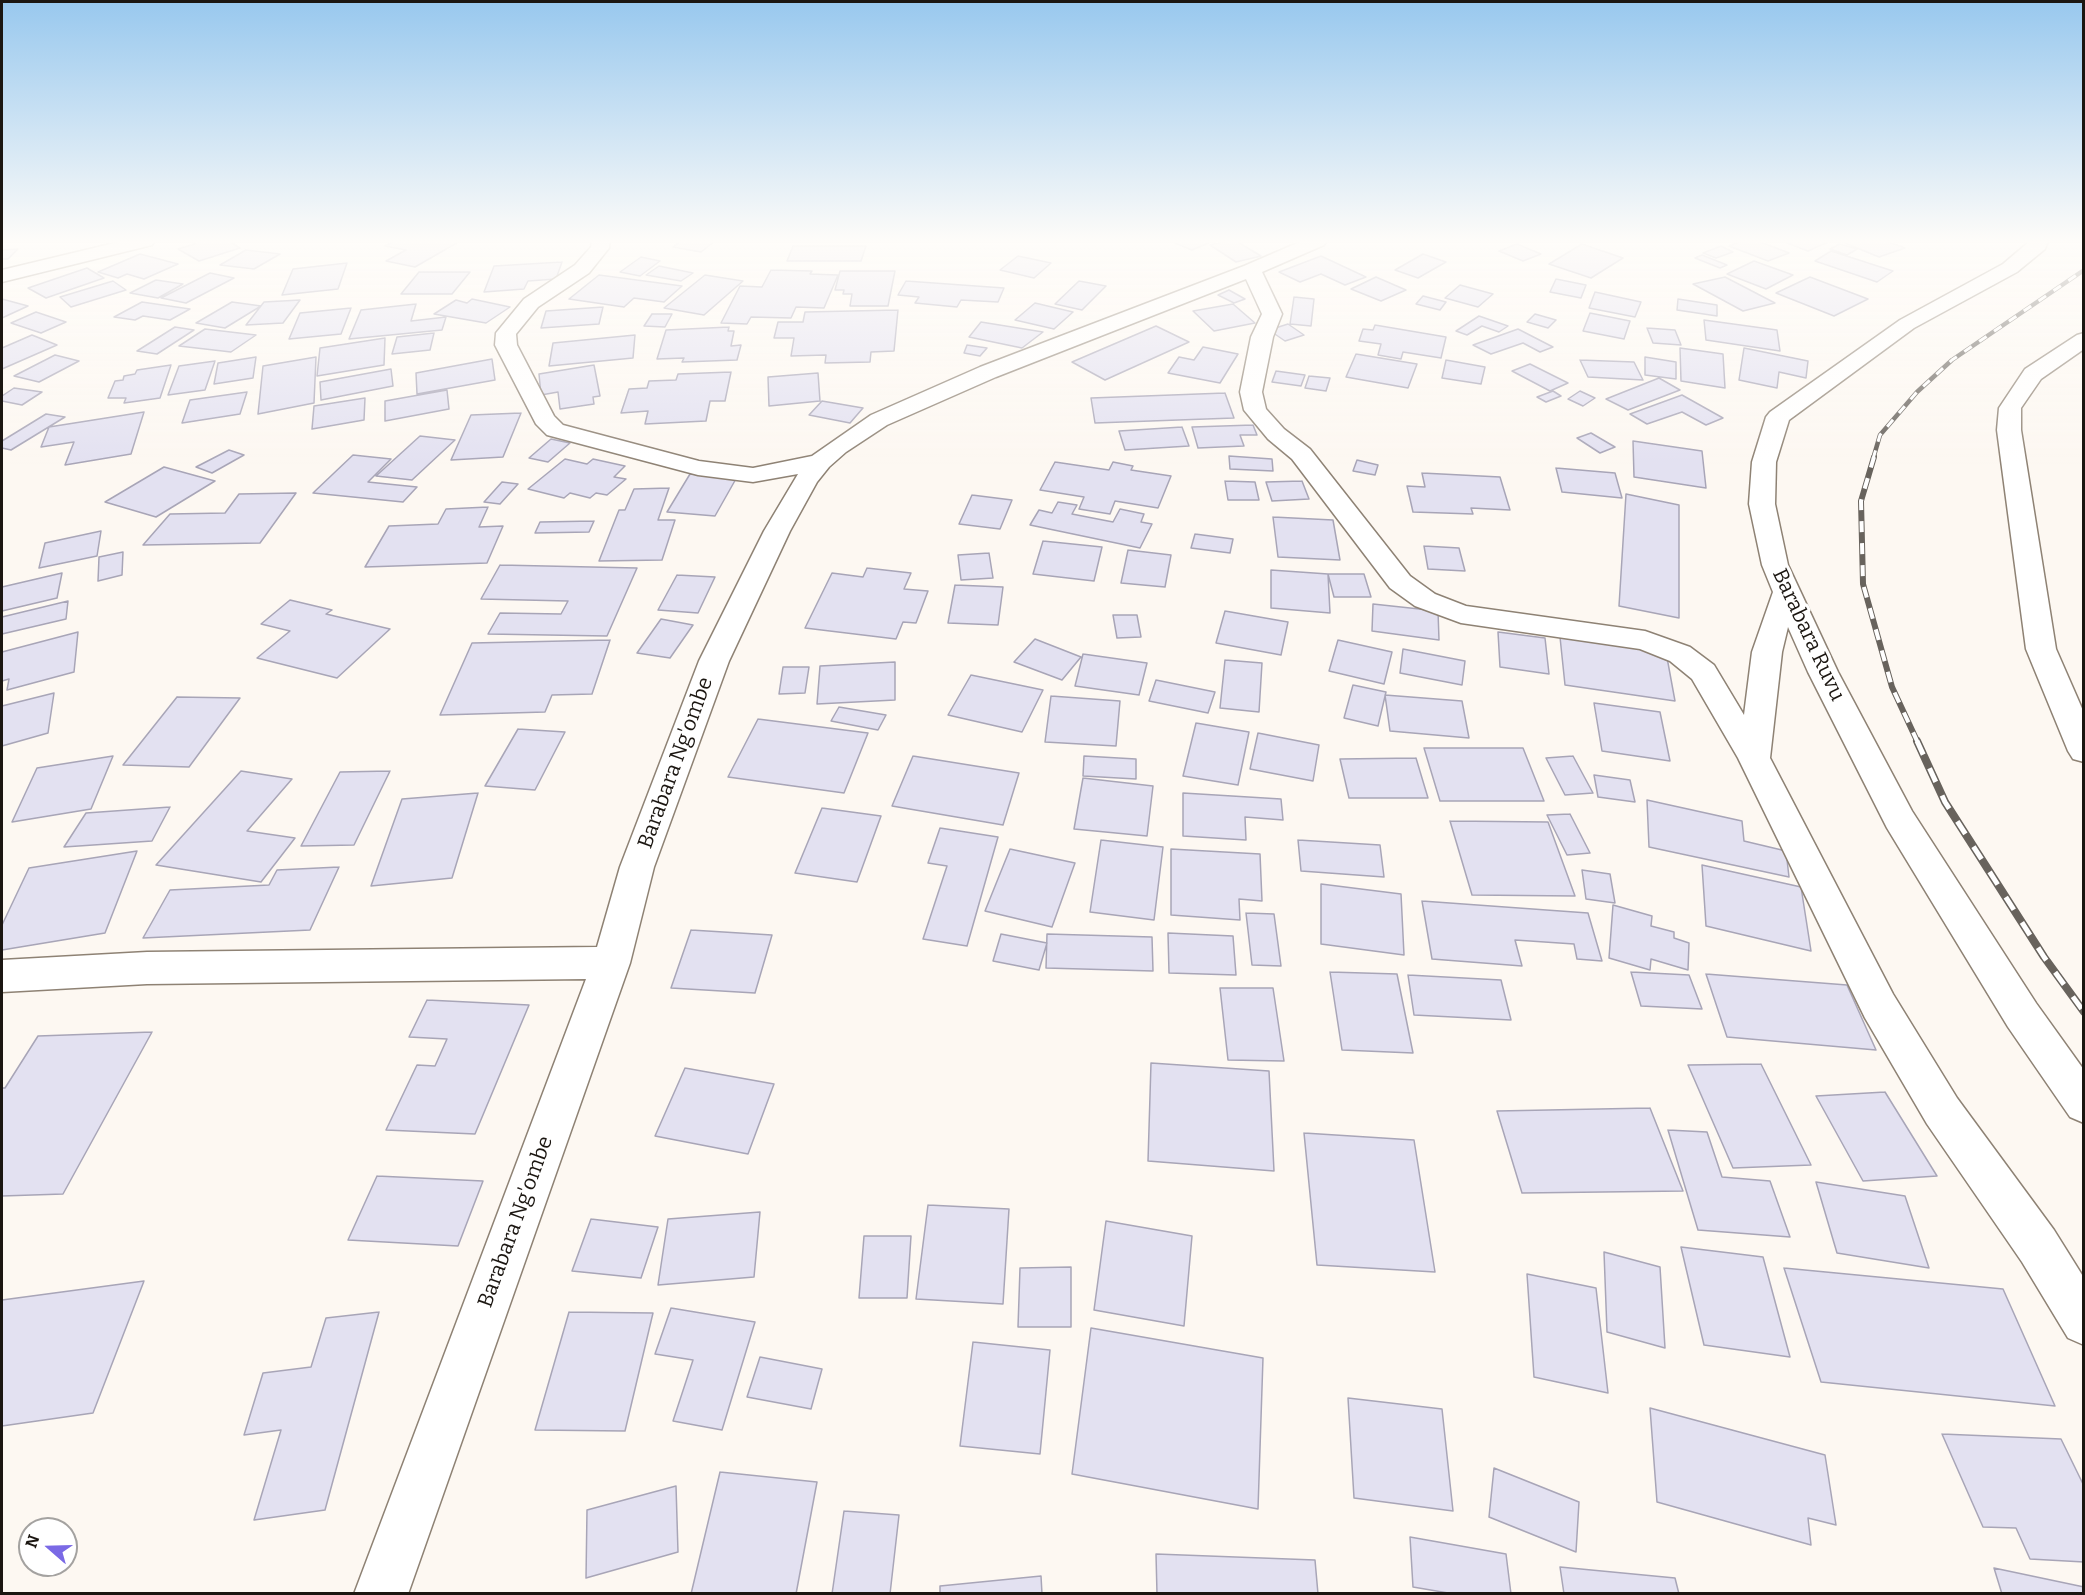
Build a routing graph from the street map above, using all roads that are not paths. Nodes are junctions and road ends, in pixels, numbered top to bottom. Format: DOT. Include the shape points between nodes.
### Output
graph roads {
  1 [pos="521,315"];
  2 [pos="1125,315"];
  3 [pos="1271,315"];
  4 [pos="1922,315"];
  5 [pos="2084,339"];
  6 [pos="820,462"];
  7 [pos="1787,592"];
  8 [pos="2076,716"];
  9 [pos="2084,752"];
  10 [pos="1754,758"];
  11 [pos="611,963"];
  12 [pos="2,976"];
  13 [pos="2084,1104"];
  14 [pos="2084,1322"];
  15 [pos="381,1593"];
  1 -- 6 [label="street" via="506,333 506,345 544,419 555,430 698,468 753,475"];
  2 -- 6 [label="street, Barabara Ng'ombe" via="879,420"];
  3 -- 10 [label="street" via="1262,337 1251,392 1255,410 1301,454 1400,582 1425,600 1461,614 1646,640 1680,654 1703,672"];
  4 -- 7 [label="street, Barabara Ruvu" via="1778,417 1764,462 1762,504 1775,564"];
  5 -- 8 [label="street" via="2033,374 2010,408 2009,430 2041,650"];
  6 -- 11 [label="street, Barabara Ng'ombe" via="777,531 714,661 637,867"];
  7 -- 10 [label="street" via="1767,652"];
  7 -- 13 [label="street, Barabara Ruvu" via="1823,672 1899,819 2022,1015"];
  8 -- 9 [label="street"];
  10 -- 14 [label="street" via="1879,1006 1941,1111 2038,1246"];
  11 -- 12 [label="street" via="147,968"];
  11 -- 15 [label="street, Barabara Ng'ombe"];
}
